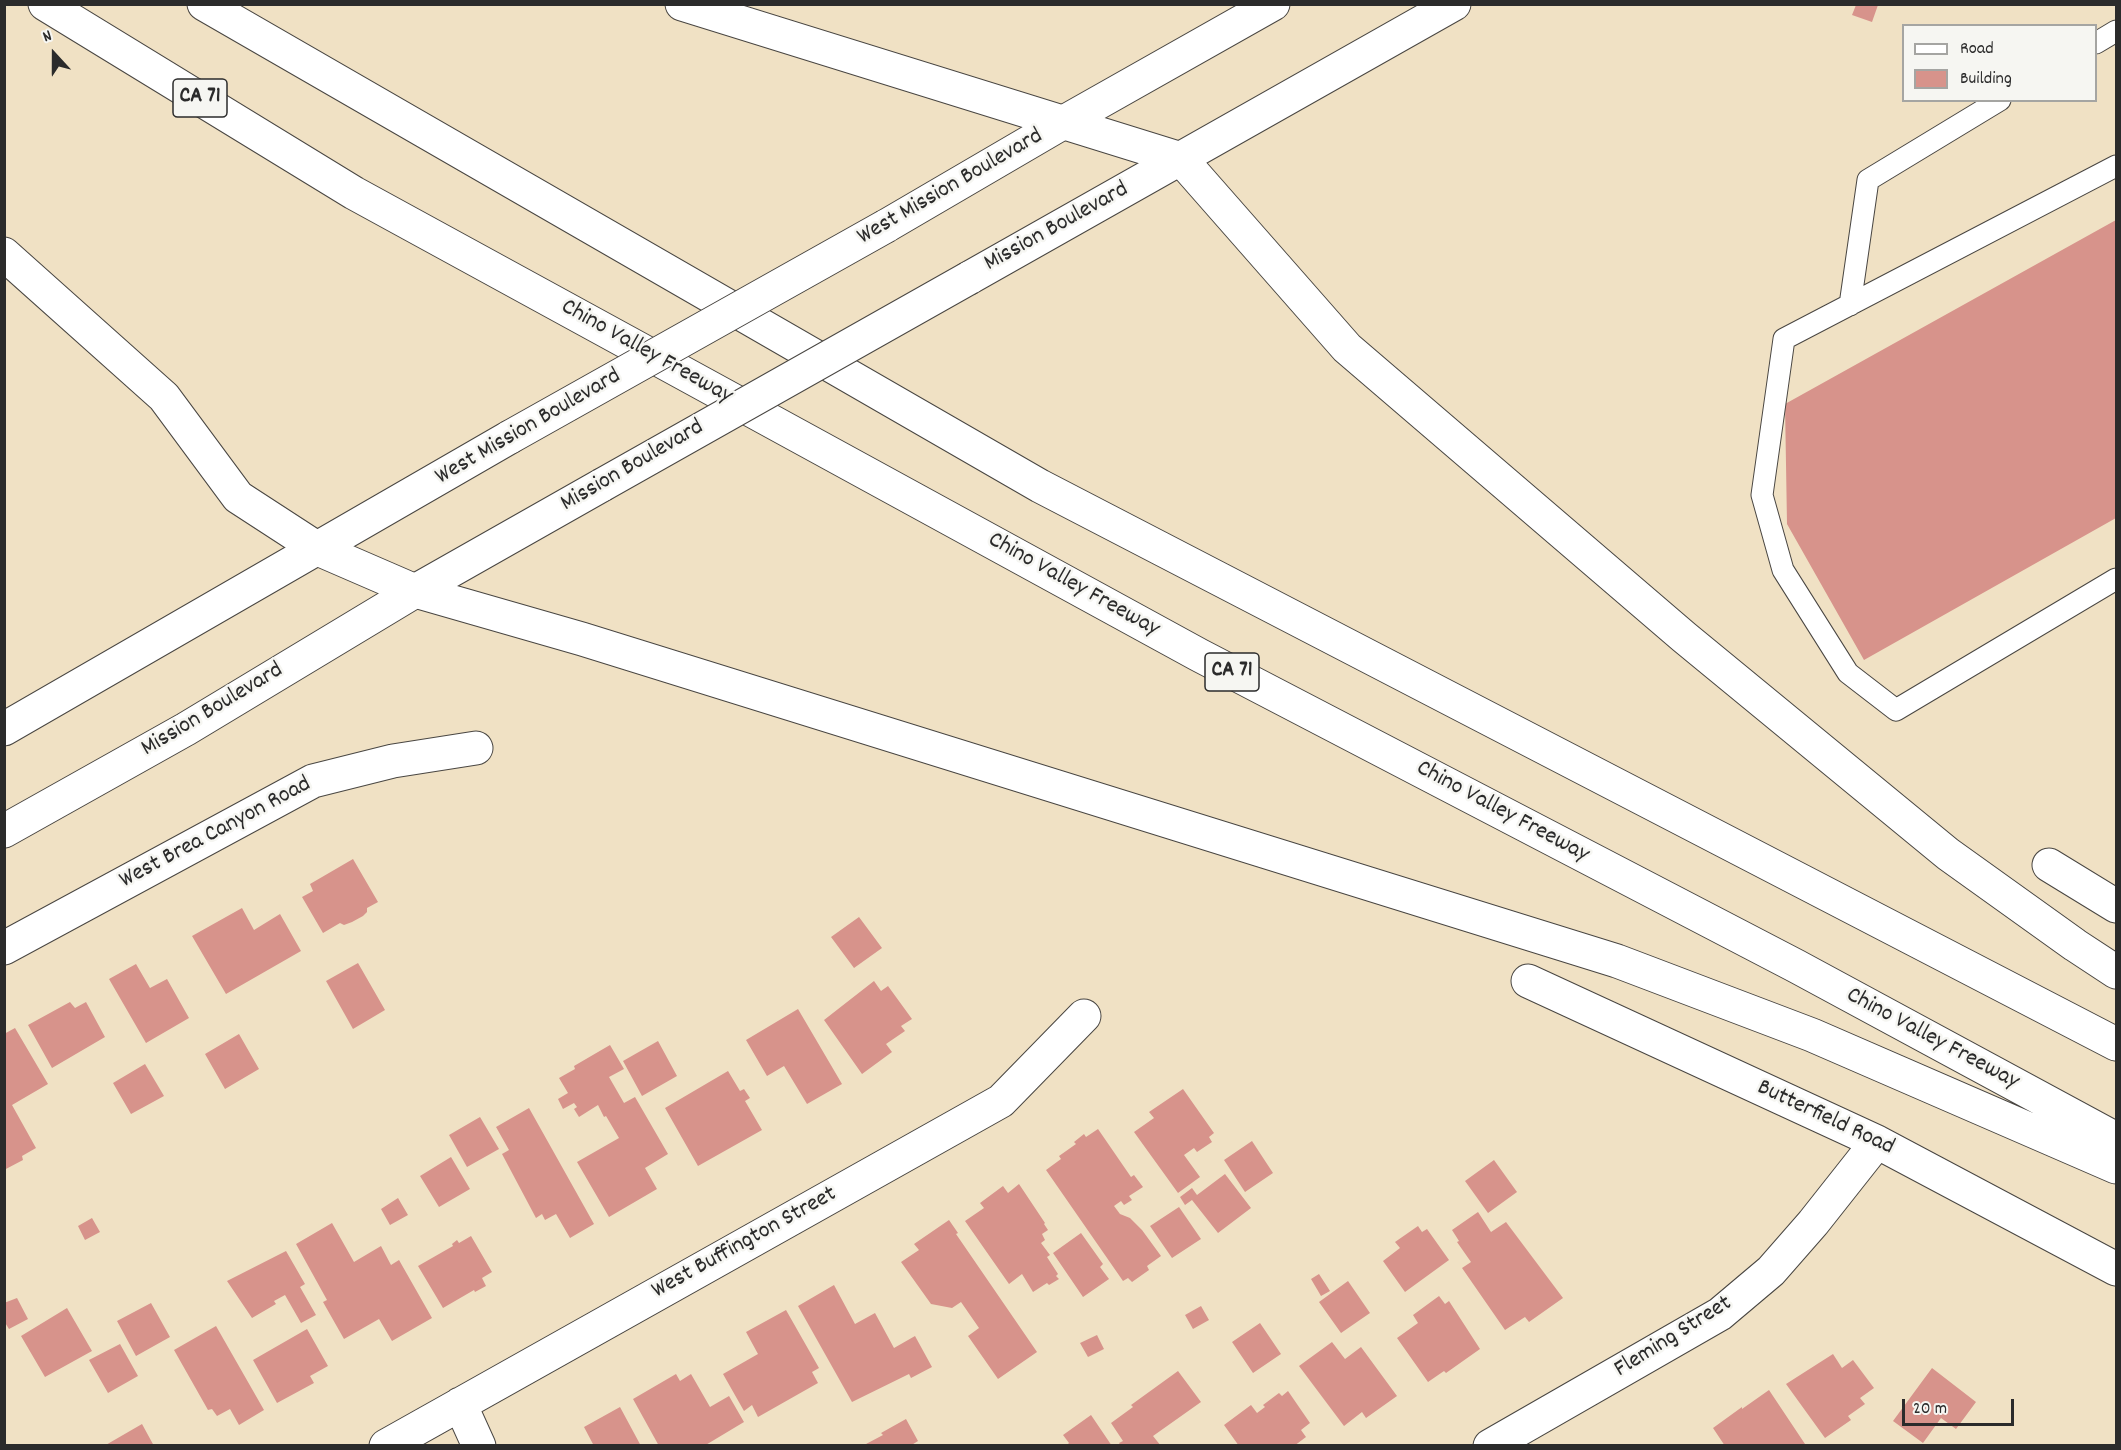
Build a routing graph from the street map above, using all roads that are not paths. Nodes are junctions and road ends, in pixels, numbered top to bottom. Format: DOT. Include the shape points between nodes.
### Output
graph roads {
  1 [pos="45,4"];
  2 [pos="204,4"];
  3 [pos="682,4"];
  4 [pos="1273,4"];
  5 [pos="1454,4"];
  6 [pos="2116,31"];
  7 [pos="2097,42"];
  8 [pos="1997,102"];
  9 [pos="1064,122"];
  10 [pos="1181,159"];
  11 [pos="2116,166"];
  12 [pos="4,254"];
  13 [pos="1850,305"];
  14 [pos="318,549"];
  15 [pos="2116,579"];
  16 [pos="415,591"];
  17 [pos="4,729"];
  18 [pos="476,748"];
  19 [pos="4,831"];
  20 [pos="2049,865"];
  21 [pos="2116,906"];
  22 [pos="4,948"];
  23 [pos="2116,972"];
  24 [pos="1528,981"];
  25 [pos="1084,1016"];
  26 [pos="2116,1044"];
  27 [pos="2116,1139"];
  28 [pos="1877,1142"];
  29 [pos="2116,1167"];
  30 [pos="2116,1269"];
  31 [pos="460,1404"];
  32 [pos="386,1446"];
  33 [pos="480,1446"];
  34 [pos="1490,1446"];
  1 -- 27 [label="main road, Chino Valley Freeway / CA 71" via="364,199 1199,655 1796,966"];
  2 -- 26 [label="main road" via="1040,486"];
  3 -- 9 [label="main road"];
  4 -- 9 [label="main road, West Mission Boulevard"];
  5 -- 10 [label="main road, Mission Boulevard"];
  6 -- 7 [label="lane"];
  8 -- 13 [label="lane" via="1868,180"];
  9 -- 10 [label="main road"];
  9 -- 14 [label="main road, West Mission Boulevard, bridge"];
  10 -- 16 [label="main road, Mission Boulevard, bridge"];
  10 -- 23 [label="main road" via="1347,348 1684,637 1948,854"];
  11 -- 13 [label="lane"];
  12 -- 14 [label="main road" via="165,397 238,497"];
  13 -- 15 [label="lane" via="1784,339 1762,495 1783,570 1848,673 1896,710"];
  14 -- 16 [label="main road"];
  14 -- 17 [label="main road, West Mission Boulevard"];
  16 -- 19 [label="main road, Mission Boulevard" via="186,729"];
  16 -- 29 [label="main road" via="1617,961 1812,1035"];
  18 -- 22 [label="main road, West Brea Canyon Road" via="393,761 313,781"];
  20 -- 21 [label="main road"];
  24 -- 28 [label="main road, Butterfield Road"];
  25 -- 31 [label="main road, West Buffington Street" via="1001,1101"];
  28 -- 30 [label="main road, Butterfield Road"];
  28 -- 34 [label="main road, Fleming Street" via="1771,1271 1720,1314"];
  31 -- 32 [label="main road, West Buffington Street"];
  31 -- 33 [label="main road"];
}
